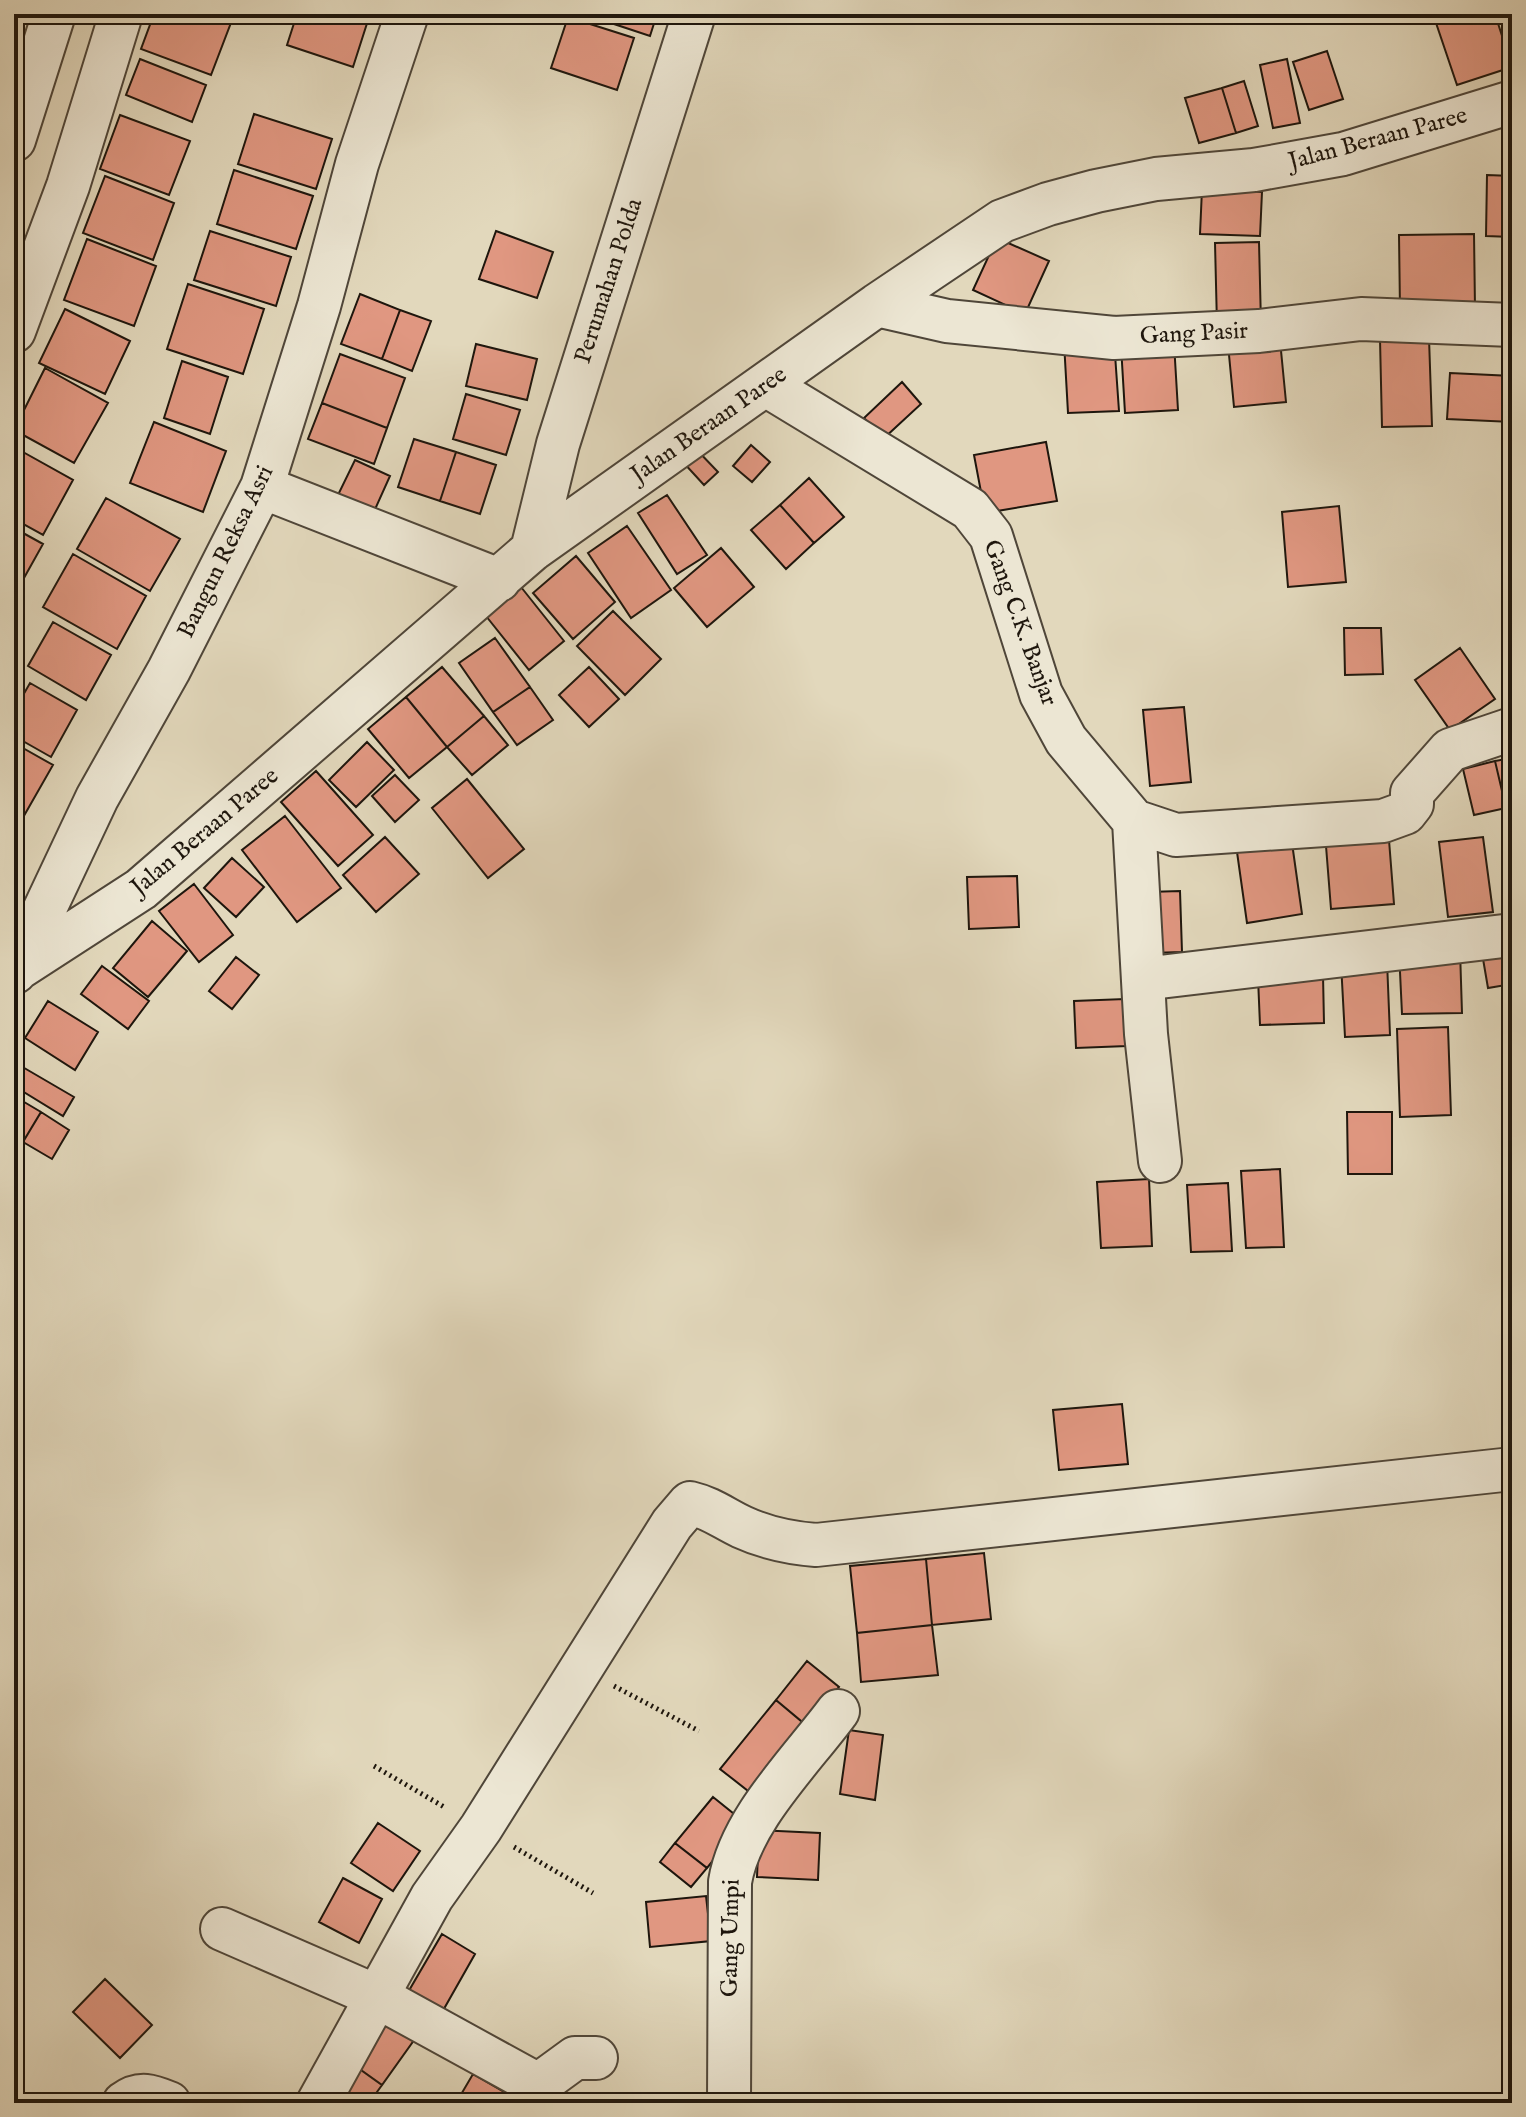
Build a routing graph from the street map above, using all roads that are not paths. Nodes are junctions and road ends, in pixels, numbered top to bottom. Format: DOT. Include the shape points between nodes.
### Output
graph roads {
  1 [pos="54,14"];
  2 [pos="121,14"];
  3 [pos="407,14"];
  4 [pos="694,14"];
  5 [pos="1512,102"];
  6 [pos="14,140"];
  7 [pos="877,305"];
  8 [pos="1512,325"];
  9 [pos="14,331"];
  10 [pos="766,385"];
  11 [pos="262,487"];
  12 [pos="532,550"];
  13 [pos="499,580"];
  14 [pos="1512,729"];
  15 [pos="1134,821"];
  16 [pos="1512,935"];
  17 [pos="15,972"];
  18 [pos="1143,979"];
  19 [pos="1160,1161"];
  20 [pos="1512,1469"];
  21 [pos="838,1711"];
  22 [pos="222,1929"];
  23 [pos="376,1996"];
  24 [pos="596,2058"];
  25 [pos="124,2103"];
  26 [pos="169,2103"];
  27 [pos="318,2103"];
  28 [pos="729,2103"];
  1 -- 6 [label="street"];
  2 -- 9 [label="street" via="68,186"];
  3 -- 11 [label="street, Bangun Reksa Asri"];
  4 -- 12 [label="street, Perumahan Polda" via="558,444"];
  5 -- 7 [label="street, Jalan Beraan Paree" via="1343,154 1254,170 1156,179 1048,204 1002,221"];
  7 -- 8 [label="street, Gang Pasir" via="947,321 1114,338 1259,331 1361,319"];
  7 -- 10 [label="street, Jalan Beraan Paree"];
  10 -- 12 [label="street, Jalan Beraan Paree"];
  10 -- 15 [label="street, Gang C.K. Banjar" via="970,509 991,536 1041,694 1066,740"];
  11 -- 13 [label="street"];
  11 -- 17 [label="street, Bangun Reksa Asri" via="97,798"];
  12 -- 13 [label="street, Jalan Beraan Paree"];
  13 -- 17 [label="street, Jalan Beraan Paree" via="141,889"];
  14 -- 15 [label="street" via="1450,750 1412,793 1405,813 1383,821 1176,835"];
  15 -- 18 [label="street"];
  16 -- 18 [label="street"];
  18 -- 19 [label="street"];
  20 -- 23 [label="street" via="816,1545 783,1543 690,1503 432,1897"];
  21 -- 28 [label="street, Gang Umpi" via="747,1830 734,1858"];
  22 -- 23 [label="street"];
  23 -- 24 [label="street" via="538,2085 575,2058"];
  23 -- 27 [label="street"];
  25 -- 26 [label="street" via="148,2094"];
}
